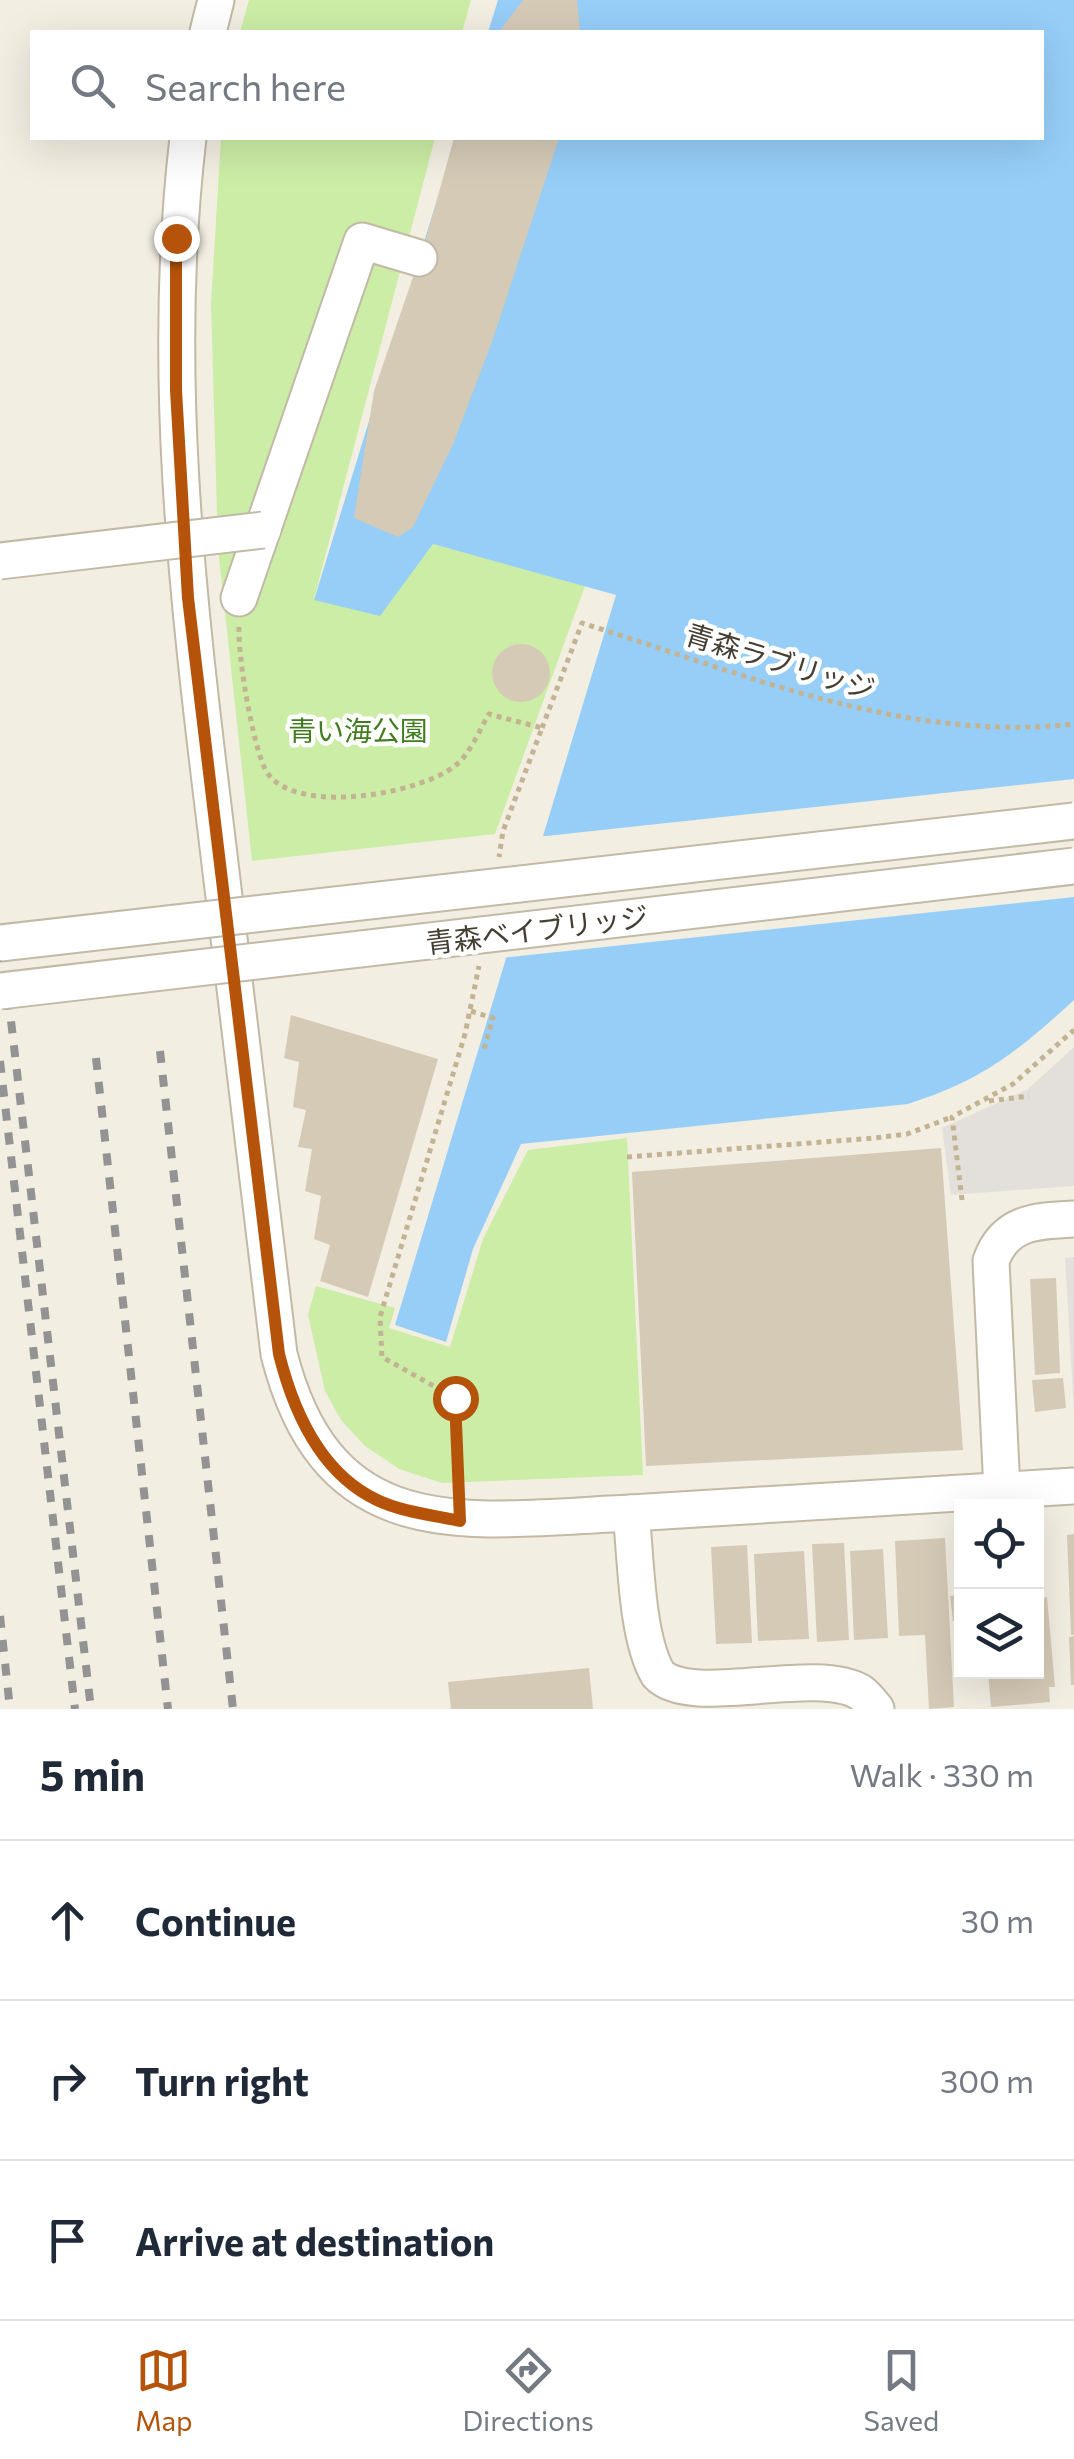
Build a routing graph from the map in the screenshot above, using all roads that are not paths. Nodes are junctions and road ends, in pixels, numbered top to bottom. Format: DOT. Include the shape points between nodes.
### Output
graph roads {
  1 [pos="216,0"];
  2 [pos="208,30"];
  3 [pos="188,140"];
  4 [pos="419,258"];
  5 [pos="263,530"];
  6 [pos="0,560"];
  7 [pos="239,598"];
  8 [pos="1074,821"];
  9 [pos="1074,866"];
  10 [pos="0,943"];
  11 [pos="0,991"];
  12 [pos="1074,1219"];
  13 [pos="1074,1486"];
  14 [pos="1002,1491"];
  15 [pos="631,1513"];
  16 [pos="669,1699"];
  17 [pos="876,1709"];
  1 -- 2 [label="street"];
  3 -- 15 [label="street" via="176,238 176,390 188,598 279,1354 290,1397 309,1436 375,1499 460,1521"];
  4 -- 5 [label="street" via="362,241"];
  5 -- 6 [label="street, bridge"];
  5 -- 7 [label="street"];
  8 -- 10 [label="street, 青森ベイブリッジ, bridge"];
  9 -- 11 [label="street, 青森ベイブリッジ, bridge"];
  12 -- 14 [label="street" via="1012,1229 991,1261"];
  13 -- 14 [label="street"];
  14 -- 15 [label="street"];
  15 -- 16 [label="street" via="648,1654"];
  16 -- 17 [label="street" via="828,1687 859,1692"];
}
